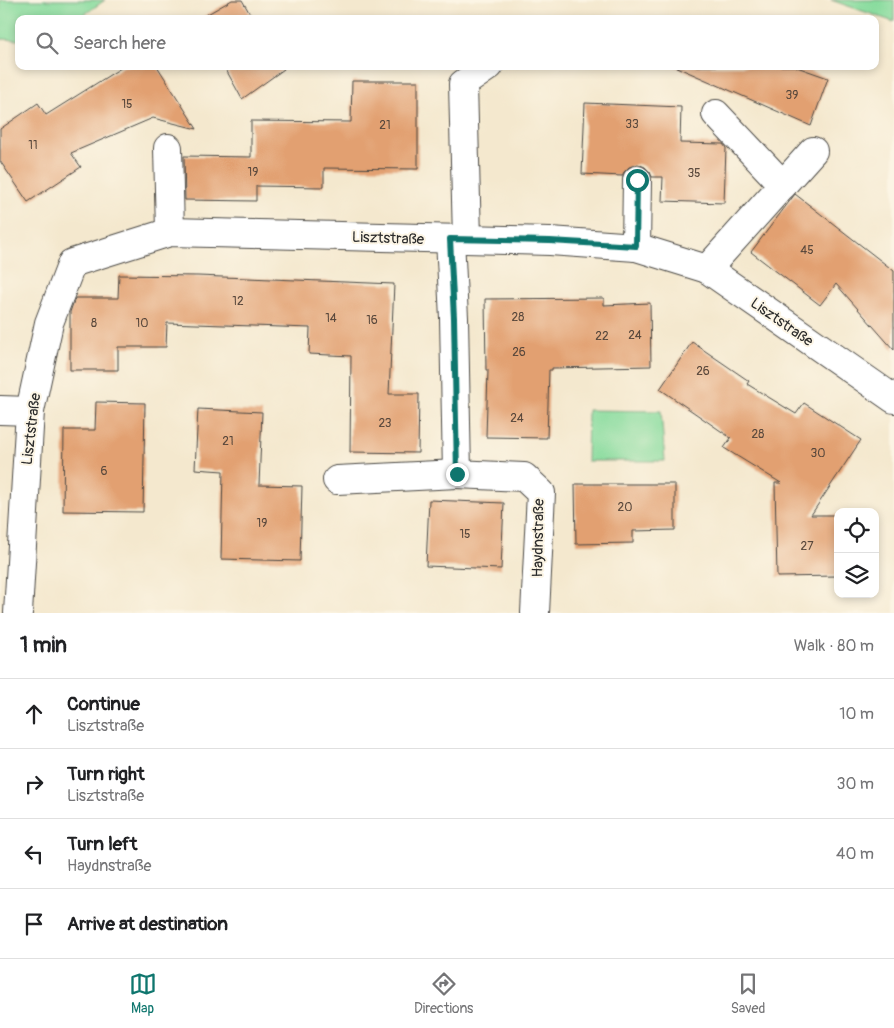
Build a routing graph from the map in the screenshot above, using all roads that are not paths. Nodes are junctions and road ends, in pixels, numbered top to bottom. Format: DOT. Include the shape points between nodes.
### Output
graph roads {
  1 [pos="483,70"];
  2 [pos="716,114"];
  3 [pos="168,148"];
  4 [pos="813,152"];
  5 [pos="637,180"];
  6 [pos="782,185"];
  7 [pos="170,232"];
  8 [pos="458,239"];
  9 [pos="636,246"];
  10 [pos="707,269"];
  11 [pos="894,399"];
  12 [pos="0,410"];
  13 [pos="30,411"];
  14 [pos="457,474"];
  15 [pos="338,480"];
  16 [pos="18,613"];
  17 [pos="535,613"];
  1 -- 8 [label="street" via="463,84"];
  2 -- 6 [label="street"];
  3 -- 7 [label="street"];
  4 -- 6 [label="street"];
  5 -- 9 [label="street"];
  6 -- 10 [label="street"];
  7 -- 8 [label="street, Lisztstraße"];
  7 -- 13 [label="street, Lisztstraße" via="72,263 50,323"];
  8 -- 9 [label="street, Lisztstraße"];
  8 -- 14 [label="street" via="454,318"];
  9 -- 10 [label="street, Lisztstraße"];
  10 -- 11 [label="street, Lisztstraße"];
  12 -- 13 [label="street"];
  13 -- 16 [label="street, Lisztstraße"];
  14 -- 15 [label="street, Haydnstraße"];
  14 -- 17 [label="street, Haydnstraße" via="524,477 540,493"];
}
